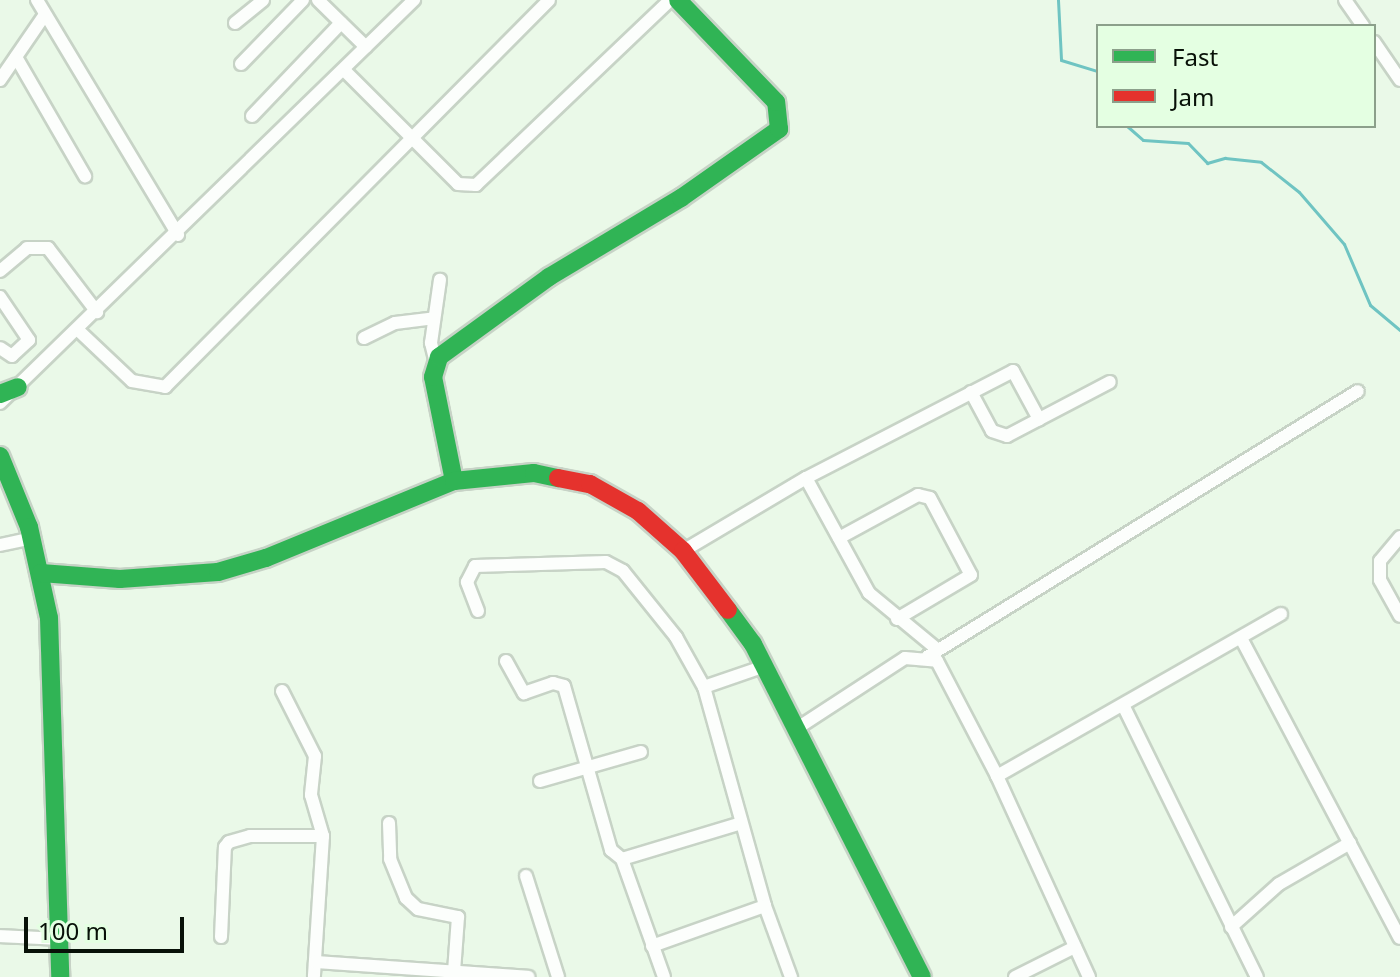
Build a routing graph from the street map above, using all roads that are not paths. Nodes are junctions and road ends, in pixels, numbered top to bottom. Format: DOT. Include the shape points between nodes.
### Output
graph roads {
  1 [pos="37,0"];
  2 [pos="263,0"];
  3 [pos="303,0"];
  4 [pos="318,0"];
  5 [pos="414,0"];
  6 [pos="549,0"];
  7 [pos="670,0"];
  8 [pos="678,0"];
  9 [pos="1345,0"];
  10 [pos="44,16"];
  11 [pos="235,23"];
  12 [pos="341,23"];
  13 [pos="1362,24"];
  14 [pos="1376,45"];
  15 [pos="366,47"];
  16 [pos="16,57"];
  17 [pos="241,64"];
  18 [pos="344,70"];
  19 [pos="1399,78"];
  20 [pos="0,80"];
  21 [pos="252,116"];
  22 [pos="410,137"];
  23 [pos="85,176"];
  24 [pos="178,235"];
  25 [pos="0,271"];
  26 [pos="440,280"];
  27 [pos="0,297"];
  28 [pos="97,312"];
  29 [pos="433,318"];
  30 [pos="78,330"];
  31 [pos="364,338"];
  32 [pos="0,348"];
  33 [pos="436,363"];
  34 [pos="1110,382"];
  35 [pos="9,390"];
  36 [pos="1358,391"];
  37 [pos="971,392"];
  38 [pos="0,403"];
  39 [pos="1039,419"];
  40 [pos="0,456"];
  41 [pos="806,478"];
  42 [pos="454,481"];
  43 [pos="1400,537"];
  44 [pos="32,538"];
  45 [pos="839,538"];
  46 [pos="0,545"];
  47 [pos="683,551"];
  48 [pos="41,573"];
  49 [pos="478,611"];
  50 [pos="1281,614"];
  51 [pos="1400,616"];
  52 [pos="897,619"];
  53 [pos="1242,640"];
  54 [pos="932,654"];
  55 [pos="506,661"];
  56 [pos="765,666"];
  57 [pos="704,687"];
  58 [pos="282,691"];
  59 [pos="1124,707"];
  60 [pos="796,729"];
  61 [pos="641,752"];
  62 [pos="588,768"];
  63 [pos="997,776"];
  64 [pos="540,781"];
  65 [pos="389,823"];
  66 [pos="741,823"];
  67 [pos="323,836"];
  68 [pos="1350,843"];
  69 [pos="622,859"];
  70 [pos="526,876"];
  71 [pos="765,906"];
  72 [pos="1231,927"];
  73 [pos="0,936"];
  74 [pos="221,937"];
  75 [pos="1400,938"];
  76 [pos="60,939"];
  77 [pos="652,946"];
  78 [pos="1075,947"];
  79 [pos="315,962"];
  80 [pos="379,972"];
  81 [pos="454,972"];
  82 [pos="479,975"];
  83 [pos="60,977"];
  84 [pos="314,977"];
  85 [pos="528,977"];
  86 [pos="558,977"];
  87 [pos="664,977"];
  88 [pos="791,977"];
  89 [pos="922,977"];
  90 [pos="1015,977"];
  91 [pos="1089,977"];
  92 [pos="1257,977"];
  1 -- 10 [label="street"];
  2 -- 11 [label="street"];
  3 -- 17 [label="street"];
  4 -- 12 [label="street"];
  5 -- 15 [label="street"];
  6 -- 22 [label="street"];
  7 -- 22 [label="street" via="476,185 458,184"];
  8 -- 33 [label="street" via="776,102 779,129 681,198 549,277"];
  9 -- 13 [label="street"];
  10 -- 16 [label="street"];
  10 -- 24 [label="street"];
  12 -- 15 [label="street"];
  12 -- 21 [label="street"];
  14 -- 19 [label="street"];
  15 -- 18 [label="street"];
  16 -- 20 [label="street"];
  16 -- 23 [label="street"];
  18 -- 22 [label="street"];
  18 -- 24 [label="street"];
  22 -- 30 [label="street" via="165,387 132,381"];
  24 -- 28 [label="street"];
  25 -- 28 [label="street" via="27,248 48,248"];
  26 -- 29 [label="street"];
  27 -- 32 [label="street" via="29,340 9,357"];
  28 -- 30 [label="street"];
  29 -- 31 [label="street" via="395,323"];
  29 -- 33 [label="street"];
  30 -- 35 [label="street"];
  33 -- 42 [label="street" via="433,377"];
  34 -- 39 [label="street"];
  35 -- 38 [label="street"];
  36 -- 54 [label="street"];
  37 -- 39 [label="street" via="998,436"];
  37 -- 39 [label="street" via="1013,371"];
  37 -- 41 [label="street"];
  40 -- 44 [label="street"];
  41 -- 45 [label="street"];
  41 -- 47 [label="street"];
  42 -- 47 [label="street" via="534,473 590,484 638,511"];
  42 -- 48 [label="street" via="266,558 218,572 120,579"];
  43 -- 51 [label="street" via="1380,561 1380,580"];
  44 -- 46 [label="street"];
  44 -- 48 [label="street"];
  45 -- 52 [label="street" via="869,593"];
  45 -- 52 [label="street" via="918,495 930,498 971,575"];
  47 -- 56 [label="street"];
  48 -- 76 [label="street" via="55,677"];
  49 -- 57 [label="street" via="467,582 475,566 617,565 676,637"];
  50 -- 53 [label="street"];
  52 -- 54 [label="street"];
  53 -- 59 [label="street"];
  53 -- 68 [label="street"];
  54 -- 60 [label="street" via="905,658"];
  54 -- 63 [label="street"];
  55 -- 62 [label="street" via="524,693 553,683 564,686"];
  56 -- 57 [label="street"];
  56 -- 60 [label="street"];
  57 -- 66 [label="street"];
  58 -- 67 [label="street" via="315,756 311,795"];
  59 -- 63 [label="street"];
  59 -- 72 [label="street"];
  60 -- 89 [label="street"];
  61 -- 62 [label="street"];
  62 -- 64 [label="street"];
  62 -- 69 [label="street" via="611,850"];
  63 -- 78 [label="street"];
  65 -- 81 [label="street" via="390,859 406,898 418,909 458,917"];
  66 -- 69 [label="street"];
  66 -- 71 [label="street"];
  67 -- 74 [label="street" via="250,836 229,842"];
  67 -- 79 [label="street"];
  68 -- 72 [label="street" via="1279,884"];
  68 -- 75 [label="street"];
  69 -- 77 [label="street"];
  70 -- 86 [label="street"];
  71 -- 77 [label="street"];
  71 -- 88 [label="street"];
  72 -- 92 [label="street"];
  73 -- 76 [label="street"];
  76 -- 83 [label="street"];
  77 -- 87 [label="street"];
  78 -- 90 [label="street"];
  78 -- 91 [label="street"];
  79 -- 80 [label="street"];
  79 -- 84 [label="street"];
  80 -- 81 [label="street"];
  81 -- 82 [label="street"];
  82 -- 85 [label="street"];
}
